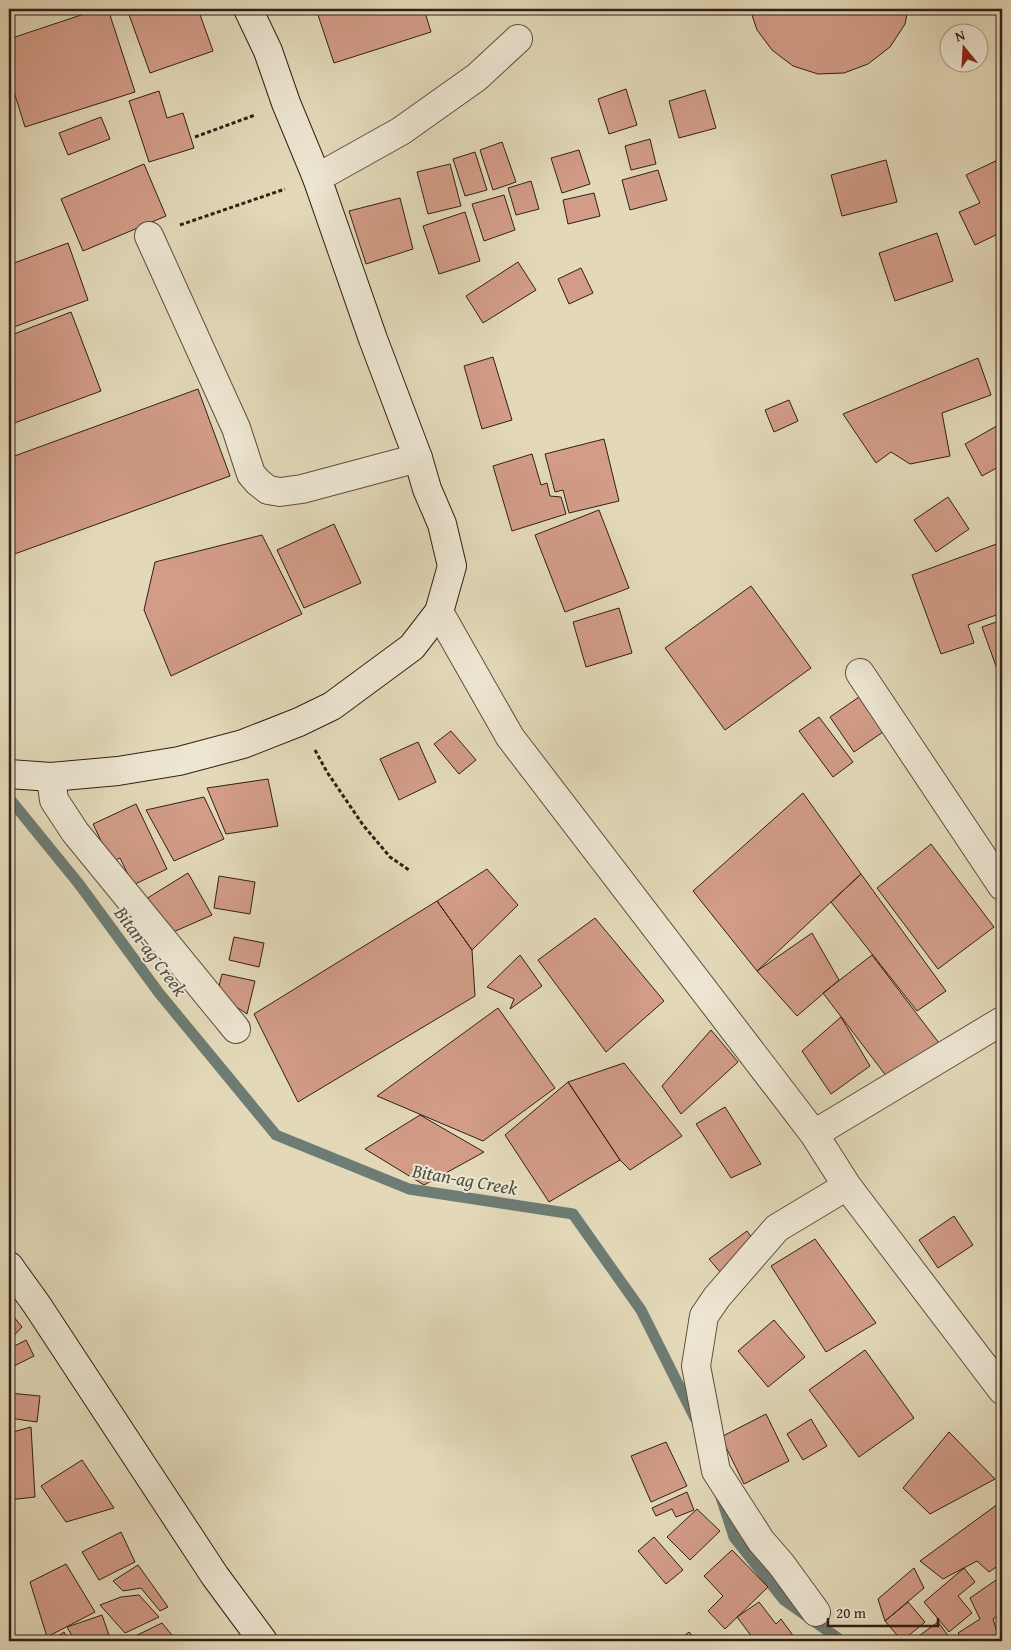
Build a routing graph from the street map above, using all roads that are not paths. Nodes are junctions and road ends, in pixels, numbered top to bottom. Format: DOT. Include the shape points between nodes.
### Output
graph roads {
  1 [pos="248,9"];
  2 [pos="518,38"];
  3 [pos="317,178"];
  4 [pos="149,236"];
  5 [pos="418,458"];
  6 [pos="439,612"];
  7 [pos="860,673"];
  8 [pos="9,774"];
  9 [pos="51,777"];
  10 [pos="1002,886"];
  11 [pos="1002,1021"];
  12 [pos="236,1030"];
  13 [pos="814,1134"];
  14 [pos="847,1186"];
  15 [pos="9,1266"];
  16 [pos="1002,1390"];
  17 [pos="816,1612"];
  18 [pos="262,1641"];
  1 -- 3 [label="street" via="268,51"];
  2 -- 3 [label="street" via="477,77 401,131"];
  3 -- 5 [label="street"];
  4 -- 5 [label="street" via="236,428 251,474 258,482 268,490 280,492 302,489"];
  5 -- 6 [label="street" via="442,524 452,566"];
  6 -- 9 [label="street" via="412,647 332,706 299,722 243,744 179,761"];
  6 -- 13 [label="street" via="510,738"];
  7 -- 10 [label="street"];
  8 -- 9 [label="street"];
  9 -- 12 [label="street" via="54,800 75,832"];
  11 -- 13 [label="street"];
  13 -- 14 [label="street"];
  14 -- 16 [label="street"];
  14 -- 17 [label="street" via="777,1228 717,1297 704,1316 696,1366 716,1471 761,1541"];
  15 -- 18 [label="street" via="215,1576"];
}
